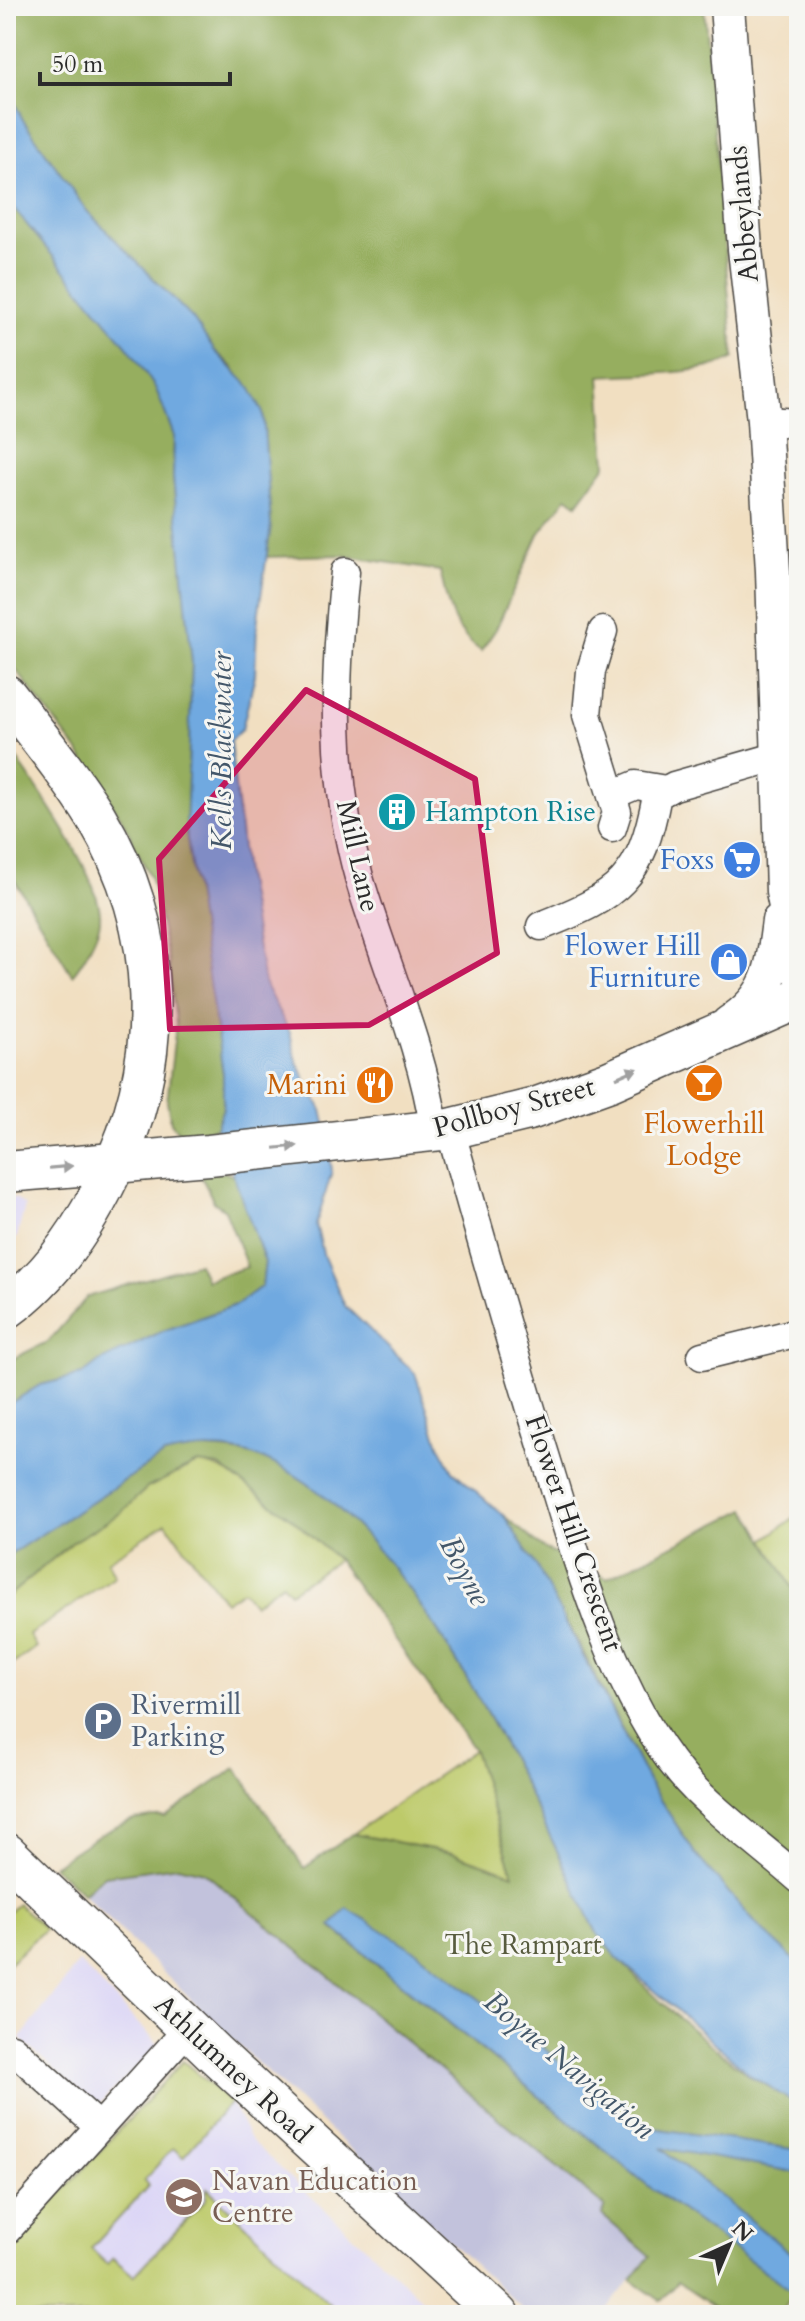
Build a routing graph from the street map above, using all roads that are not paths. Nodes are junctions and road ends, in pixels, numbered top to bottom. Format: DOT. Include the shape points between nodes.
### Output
graph roads {
  1 [pos="727,6"];
  2 [pos="764,421"];
  3 [pos="799,423"];
  4 [pos="345,572"];
  5 [pos="603,631"];
  6 [pos="6,695"];
  7 [pos="779,756"];
  8 [pos="666,790"];
  9 [pos="612,795"];
  10 [pos="612,828"];
  11 [pos="783,892"];
  12 [pos="541,926"];
  13 [pos="799,971"];
  14 [pos="799,998"];
  15 [pos="706,1039"];
  16 [pos="442,1130"];
  17 [pos="116,1162"];
  18 [pos="6,1172"];
  19 [pos="6,1309"];
  20 [pos="799,1332"];
  21 [pos="702,1356"];
  22 [pos="20,1865"];
  23 [pos="799,1879"];
  24 [pos="189,2028"];
  25 [pos="6,2054"];
  26 [pos="99,2127"];
  27 [pos="6,2231"];
  28 [pos="499,2315"];
  1 -- 2 [label="street, Abbeylands"];
  2 -- 3 [label="street"];
  2 -- 7 [label="street, Abbeylands"];
  4 -- 16 [label="street, Mill Lane" via="335,668 344,807 359,877"];
  5 -- 9 [label="street" via="591,671 587,715"];
  6 -- 17 [label="main road" via="96,818 139,913 150,990 150,1045 138,1106"];
  7 -- 8 [label="street"];
  7 -- 11 [label="street, Abbeylands"];
  8 -- 9 [label="street" via="636,785"];
  8 -- 12 [label="street" via="657,795 643,855 624,883 589,908"];
  9 -- 10 [label="street" via="617,812"];
  11 -- 13 [label="street"];
  11 -- 15 [label="street" via="772,973 742,1015"];
  14 -- 15 [label="main road, Pollboy Street"];
  16 -- 15 [label="main road, Pollboy Street, one-way" via="532,1109"];
  17 -- 16 [label="main road, Pollboy Street, one-way"];
  16 -- 23 [label="street, Flower Hill Crescent" via="578,1564 623,1674 681,1775"];
  18 -- 17 [label="main road, Pollboy Street, one-way"];
  17 -- 19 [label="main road" via="81,1228"];
  20 -- 21 [label="street"];
  22 -- 24 [label="main road, Athlumney Road"];
  24 -- 26 [label="street"];
  24 -- 28 [label="main road, Athlumney Road"];
  25 -- 26 [label="street" via="12,2048"];
  26 -- 27 [label="street"];
}
